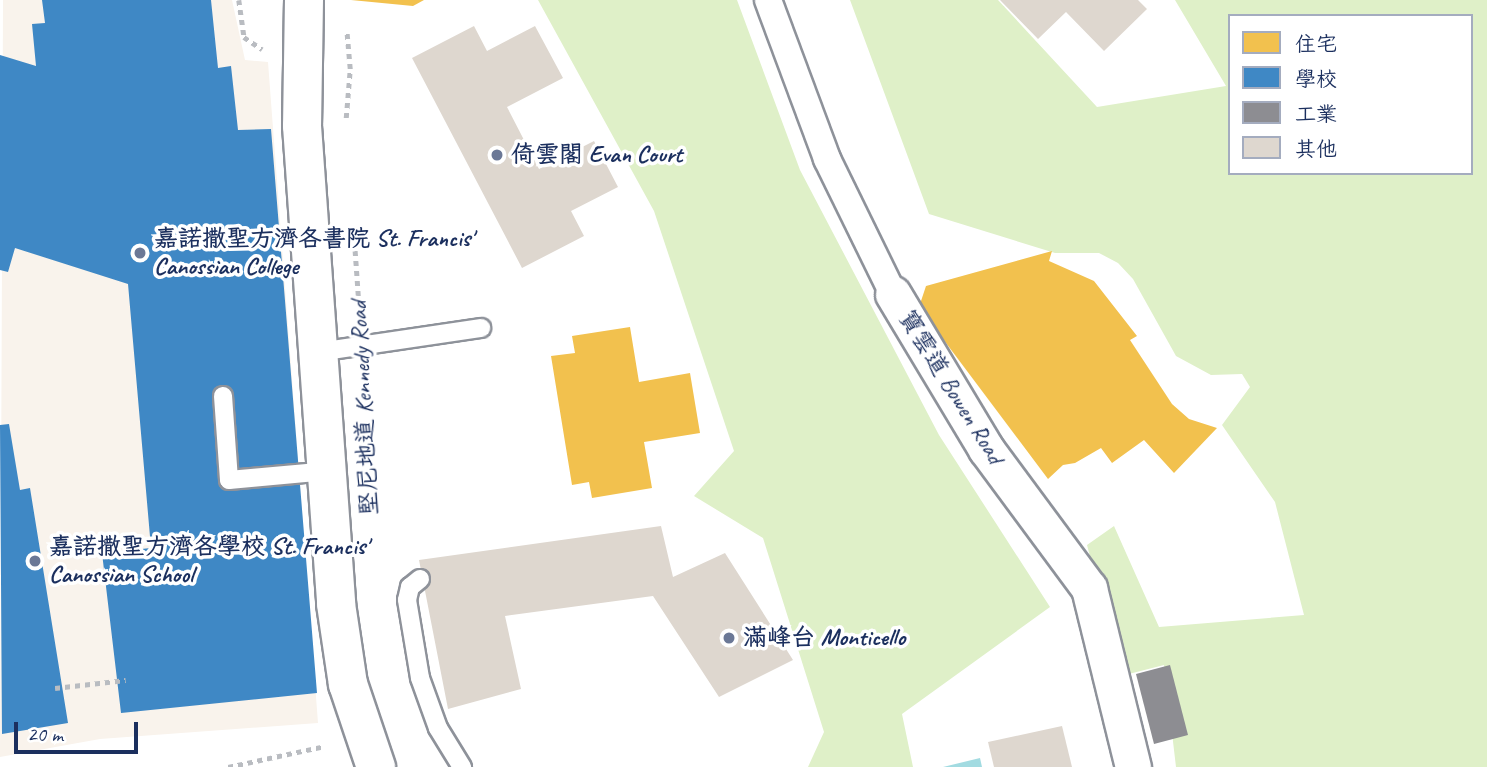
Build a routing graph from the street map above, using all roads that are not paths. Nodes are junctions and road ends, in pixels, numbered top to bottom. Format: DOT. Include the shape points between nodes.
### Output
graph roads {
  1 [pos="304,0"];
  2 [pos="768,0"];
  3 [pos="893,293"];
  4 [pos="481,328"];
  5 [pos="318,352"];
  6 [pos="223,396"];
  7 [pos="327,471"];
  8 [pos="420,579"];
  9 [pos="376,767"];
  10 [pos="462,767"];
  11 [pos="1133,767"];
  1 -- 5 [label="street, 堅尼地道 Kennedy Road" via="302,126"];
  2 -- 3 [label="street, 寶雲道 Bowen Road" via="827,159"];
  3 -- 11 [label="street, 寶雲道 Bowen Road" via="986,449 1089,588"];
  4 -- 5 [label="lane"];
  5 -- 7 [label="street, 堅尼地道 Kennedy Road"];
  6 -- 7 [label="lane" via="229,480"];
  7 -- 9 [label="street, 堅尼地道 Kennedy Road" via="345,671"];
  8 -- 10 [label="lane" via="410,587 407,600 420,678 438,728"];
}
